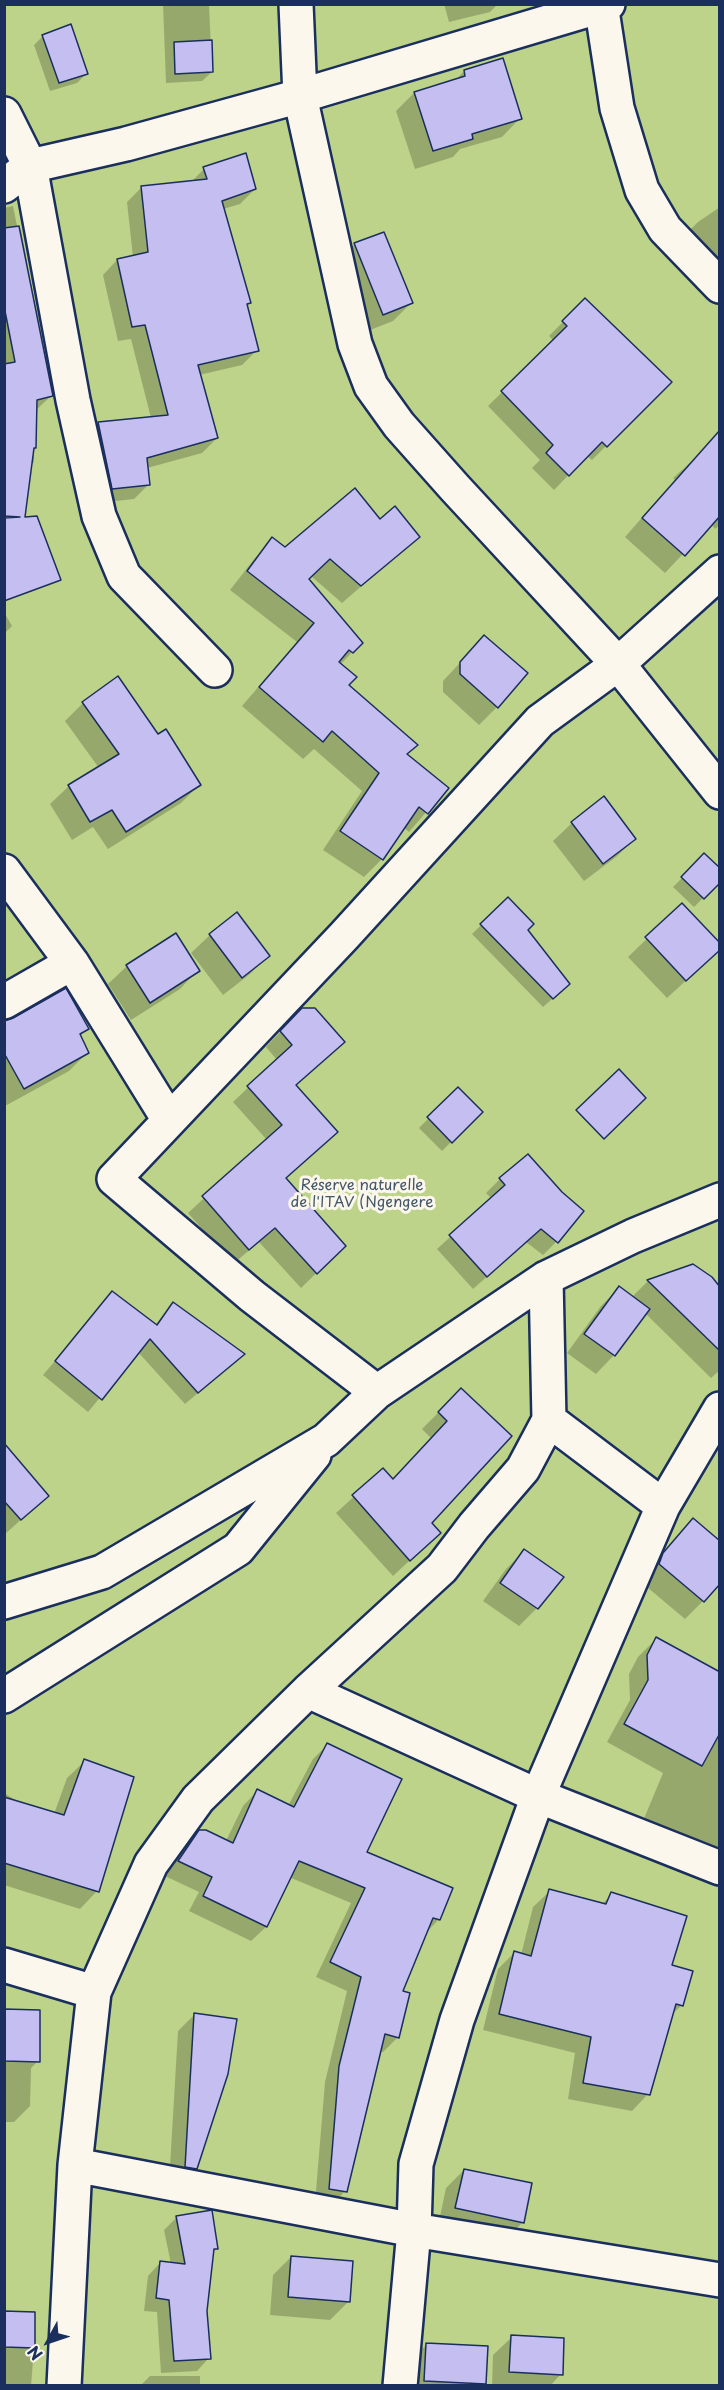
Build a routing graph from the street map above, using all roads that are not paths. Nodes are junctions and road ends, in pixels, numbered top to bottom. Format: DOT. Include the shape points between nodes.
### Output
graph roads {
  1 [pos="296,4"];
  2 [pos="603,5"];
  3 [pos="300,96"];
  4 [pos="4,114"];
  5 [pos="30,166"];
  6 [pos="4,186"];
  7 [pos="720,286"];
  8 [pos="720,572"];
  9 [pos="618,664"];
  10 [pos="215,670"];
  11 [pos="720,792"];
  12 [pos="4,871"];
  13 [pos="72,963"];
  14 [pos="4,1002"];
  15 [pos="170,1120"];
  16 [pos="720,1200"];
  17 [pos="546,1278"];
  18 [pos="377,1392"];
  19 [pos="720,1409"];
  20 [pos="549,1420"];
  21 [pos="326,1440"];
  22 [pos="663,1506"];
  23 [pos="4,1602"];
  24 [pos="308,1691"];
  25 [pos="4,1696"];
  26 [pos="538,1796"];
  27 [pos="720,1868"];
  28 [pos="4,1965"];
  29 [pos="94,1992"];
  30 [pos="75,2165"];
  31 [pos="414,2230"];
  32 [pos="720,2280"];
  33 [pos="64,2385"];
  34 [pos="400,2385"];
  1 -- 3 [label="street"];
  2 -- 3 [label="street"];
  2 -- 7 [label="street" via="617,108 642,189 665,229"];
  3 -- 5 [label="street"];
  3 -- 9 [label="street" via="355,344 371,386 455,489"];
  4 -- 5 [label="street"];
  5 -- 6 [label="street"];
  5 -- 10 [label="street" via="73,400 99,516 124,576"];
  8 -- 9 [label="street"];
  9 -- 11 [label="street"];
  9 -- 15 [label="street" via="540,721"];
  12 -- 13 [label="street"];
  13 -- 14 [label="street"];
  13 -- 15 [label="street"];
  15 -- 18 [label="street" via="114,1179 252,1296"];
  16 -- 17 [label="street"];
  17 -- 18 [label="street"];
  17 -- 20 [label="street"];
  18 -- 21 [label="street"];
  19 -- 22 [label="street"];
  20 -- 22 [label="street"];
  20 -- 24 [label="street" via="523,1469 442,1568"];
  21 -- 23 [label="street" via="102,1572"];
  21 -- 25 [label="street" via="238,1549"];
  22 -- 26 [label="street"];
  24 -- 26 [label="street"];
  24 -- 29 [label="street" via="198,1799 151,1864"];
  26 -- 27 [label="street"];
  26 -- 31 [label="street" via="457,2020 416,2164"];
  28 -- 29 [label="street"];
  29 -- 30 [label="street"];
  30 -- 31 [label="street"];
  30 -- 33 [label="street"];
  31 -- 32 [label="street"];
  31 -- 34 [label="street"];
}
